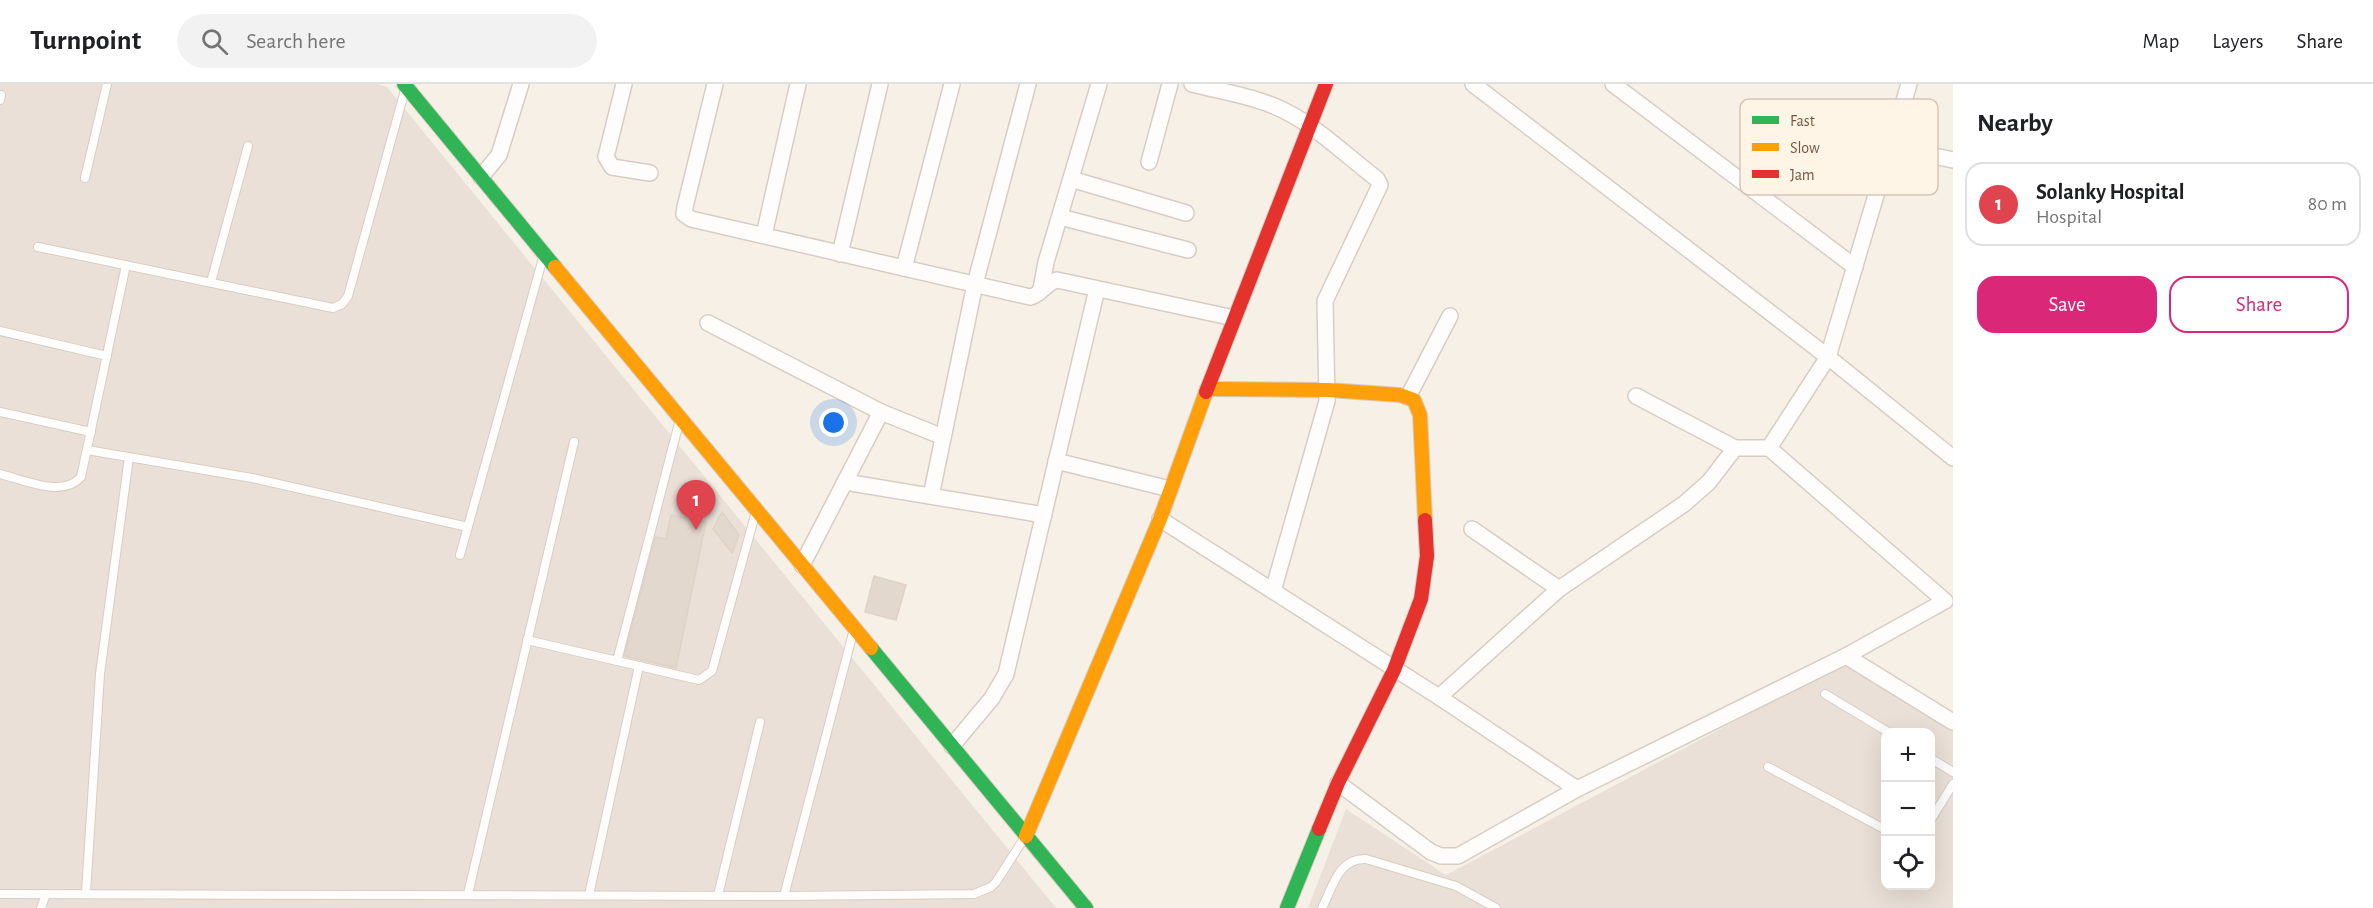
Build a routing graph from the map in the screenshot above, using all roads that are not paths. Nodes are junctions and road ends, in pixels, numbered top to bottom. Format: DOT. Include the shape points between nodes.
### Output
graph roads {
  1 [pos="107,84"];
  2 [pos="521,84"];
  3 [pos="624,84"];
  4 [pos="715,84"];
  5 [pos="798,84"];
  6 [pos="880,84"];
  7 [pos="952,84"];
  8 [pos="1028,84"];
  9 [pos="1099,84"];
  10 [pos="1170,84"];
  11 [pos="1192,84"];
  12 [pos="1326,84"];
  13 [pos="1473,84"];
  14 [pos="1613,84"];
  15 [pos="1909,84"];
  16 [pos="405,85"];
  17 [pos="1904,99"];
  18 [pos="1310,126"];
  19 [pos="248,146"];
  20 [pos="1938,157"];
  21 [pos="1953,160"];
  22 [pos="1149,162"];
  23 [pos="650,173"];
  24 [pos="481,177"];
  25 [pos="85,178"];
  26 [pos="1071,179"];
  27 [pos="1740,180"];
  28 [pos="1760,195"];
  29 [pos="1876,195"];
  30 [pos="1186,213"];
  31 [pos="1059,217"];
  32 [pos="764,235"];
  33 [pos="38,247"];
  34 [pos="1188,250"];
  35 [pos="544,253"];
  36 [pos="840,254"];
  37 [pos="126,265"];
  38 [pos="1855,267"];
  39 [pos="904,268"];
  40 [pos="211,282"];
  41 [pos="975,284"];
  42 [pos="1041,289"];
  43 [pos="1097,289"];
  44 [pos="1450,316"];
  45 [pos="1234,318"];
  46 [pos="708,323"];
  47 [pos="0,331"];
  48 [pos="107,356"];
  49 [pos="1828,357"];
  50 [pos="1207,389"];
  51 [pos="1328,390"];
  52 [pos="1636,396"];
  53 [pos="1408,397"];
  54 [pos="0,412"];
  55 [pos="881,412"];
  56 [pos="681,419"];
  57 [pos="91,432"];
  58 [pos="943,437"];
  59 [pos="574,442"];
  60 [pos="1734,448"];
  61 [pos="1769,448"];
  62 [pos="87,450"];
  63 [pos="129,457"];
  64 [pos="1953,458"];
  65 [pos="1056,461"];
  66 [pos="0,474"];
  67 [pos="845,482"];
  68 [pos="1170,489"];
  69 [pos="931,496"];
  70 [pos="756,510"];
  71 [pos="1044,515"];
  72 [pos="1160,519"];
  73 [pos="468,527"];
  74 [pos="1472,529"];
  75 [pos="460,555"];
  76 [pos="802,565"];
  77 [pos="1559,589"];
  78 [pos="1273,591"];
  79 [pos="1949,598"];
  80 [pos="854,628"];
  81 [pos="527,640"];
  82 [pos="1846,656"];
  83 [pos="617,661"];
  84 [pos="639,666"];
  85 [pos="1394,670"];
  86 [pos="1825,694"];
  87 [pos="1439,697"];
  88 [pos="760,722"];
  89 [pos="1953,722"];
  90 [pos="1881,728"];
  91 [pos="952,746"];
  92 [pos="1935,761"];
  93 [pos="1768,767"];
  94 [pos="1953,772"];
  95 [pos="1338,783"];
  96 [pos="1953,784"];
  97 [pos="1577,789"];
  98 [pos="1935,813"];
  99 [pos="1881,828"];
  100 [pos="1026,836"];
  101 [pos="86,893"];
  102 [pos="0,894"];
  103 [pos="46,894"];
  104 [pos="468,894"];
  105 [pos="589,895"];
  106 [pos="718,896"];
  107 [pos="784,896"];
  108 [pos="41,908"];
  109 [pos="1086,908"];
  110 [pos="1287,908"];
  111 [pos="1322,908"];
  112 [pos="1496,908"];
  1 -- 25 [label="lane"];
  2 -- 24 [label="street" via="499,155"];
  3 -- 23 [label="street" via="606,158 612,167"];
  4 -- 32 [label="street" via="684,214 690,219"];
  5 -- 32 [label="street"];
  6 -- 36 [label="street"];
  7 -- 39 [label="street"];
  8 -- 41 [label="street"];
  9 -- 26 [label="street"];
  10 -- 22 [label="street"];
  11 -- 18 [label="street" via="1274,106"];
  12 -- 18 [label="street"];
  13 -- 49 [label="street"];
  14 -- 27 [label="street"];
  15 -- 17 [label="street"];
  16 -- 24 [label="street"];
  16 -- 40 [label="lane" via="348,296 342,304 333,308"];
  18 -- 45 [label="street"];
  18 -- 51 [label="street" via="1377,178 1380,185 1325,301"];
  19 -- 40 [label="lane"];
  20 -- 21 [label="street"];
  24 -- 35 [label="street"];
  26 -- 30 [label="street"];
  26 -- 31 [label="street"];
  28 -- 38 [label="street"];
  29 -- 38 [label="street"];
  31 -- 34 [label="street"];
  31 -- 42 [label="street"];
  32 -- 36 [label="street"];
  33 -- 37 [label="lane"];
  35 -- 56 [label="street"];
  35 -- 73 [label="lane"];
  36 -- 39 [label="street"];
  37 -- 40 [label="lane"];
  37 -- 48 [label="lane"];
  38 -- 49 [label="street"];
  39 -- 41 [label="street"];
  41 -- 42 [label="street" via="1030,297"];
  41 -- 58 [label="street"];
  42 -- 43 [label="street" via="1057,280"];
  43 -- 45 [label="street"];
  43 -- 65 [label="street"];
  44 -- 53 [label="street"];
  45 -- 50 [label="street"];
  46 -- 55 [label="street"];
  47 -- 48 [label="lane"];
  48 -- 57 [label="lane"];
  49 -- 61 [label="street"];
  49 -- 64 [label="street"];
  50 -- 51 [label="street"];
  50 -- 68 [label="street"];
  51 -- 53 [label="street"];
  51 -- 78 [label="street"];
  52 -- 60 [label="street"];
  53 -- 85 [label="street" via="1414,400 1420,415 1427,556 1421,599"];
  54 -- 57 [label="lane"];
  55 -- 58 [label="street"];
  55 -- 67 [label="street"];
  56 -- 70 [label="street"];
  56 -- 83 [label="lane"];
  57 -- 62 [label="lane"];
  58 -- 69 [label="street"];
  59 -- 81 [label="lane"];
  60 -- 61 [label="street"];
  60 -- 77 [label="street" via="1709,482 1683,504"];
  61 -- 79 [label="street"];
  62 -- 63 [label="lane"];
  62 -- 66 [label="lane" via="81,477 68,488"];
  63 -- 73 [label="lane" via="252,477"];
  63 -- 101 [label="lane" via="100,674"];
  65 -- 68 [label="street"];
  65 -- 71 [label="street"];
  67 -- 69 [label="street"];
  67 -- 76 [label="street"];
  68 -- 72 [label="street"];
  69 -- 71 [label="street"];
  70 -- 76 [label="street"];
  70 -- 84 [label="lane" via="712,671 699,680"];
  71 -- 91 [label="street" via="1006,674 992,698"];
  72 -- 78 [label="street"];
  72 -- 100 [label="street"];
  73 -- 75 [label="lane"];
  74 -- 77 [label="street"];
  76 -- 80 [label="street"];
  77 -- 87 [label="street"];
  78 -- 85 [label="street"];
  79 -- 82 [label="street"];
  80 -- 91 [label="street"];
  80 -- 107 [label="lane"];
  81 -- 83 [label="lane"];
  81 -- 104 [label="lane"];
  82 -- 89 [label="street"];
  82 -- 97 [label="street"];
  83 -- 84 [label="lane"];
  84 -- 105 [label="lane"];
  85 -- 87 [label="street"];
  85 -- 95 [label="street"];
  86 -- 90 [label="lane"];
  87 -- 97 [label="street"];
  88 -- 106 [label="lane"];
  91 -- 100 [label="street"];
  92 -- 94 [label="lane"];
  93 -- 99 [label="lane"];
  95 -- 97 [label="street" via="1431,852 1450,857"];
  95 -- 110 [label="street"];
  96 -- 98 [label="lane"];
  100 -- 107 [label="lane" via="996,882 974,894"];
  100 -- 109 [label="street"];
  101 -- 103 [label="lane"];
  101 -- 104 [label="lane"];
  102 -- 103 [label="lane"];
  103 -- 108 [label="lane"];
  104 -- 105 [label="lane"];
  105 -- 106 [label="lane"];
  106 -- 107 [label="lane"];
  111 -- 112 [label="lane" via="1342,868 1357,859 1456,886"];
}
